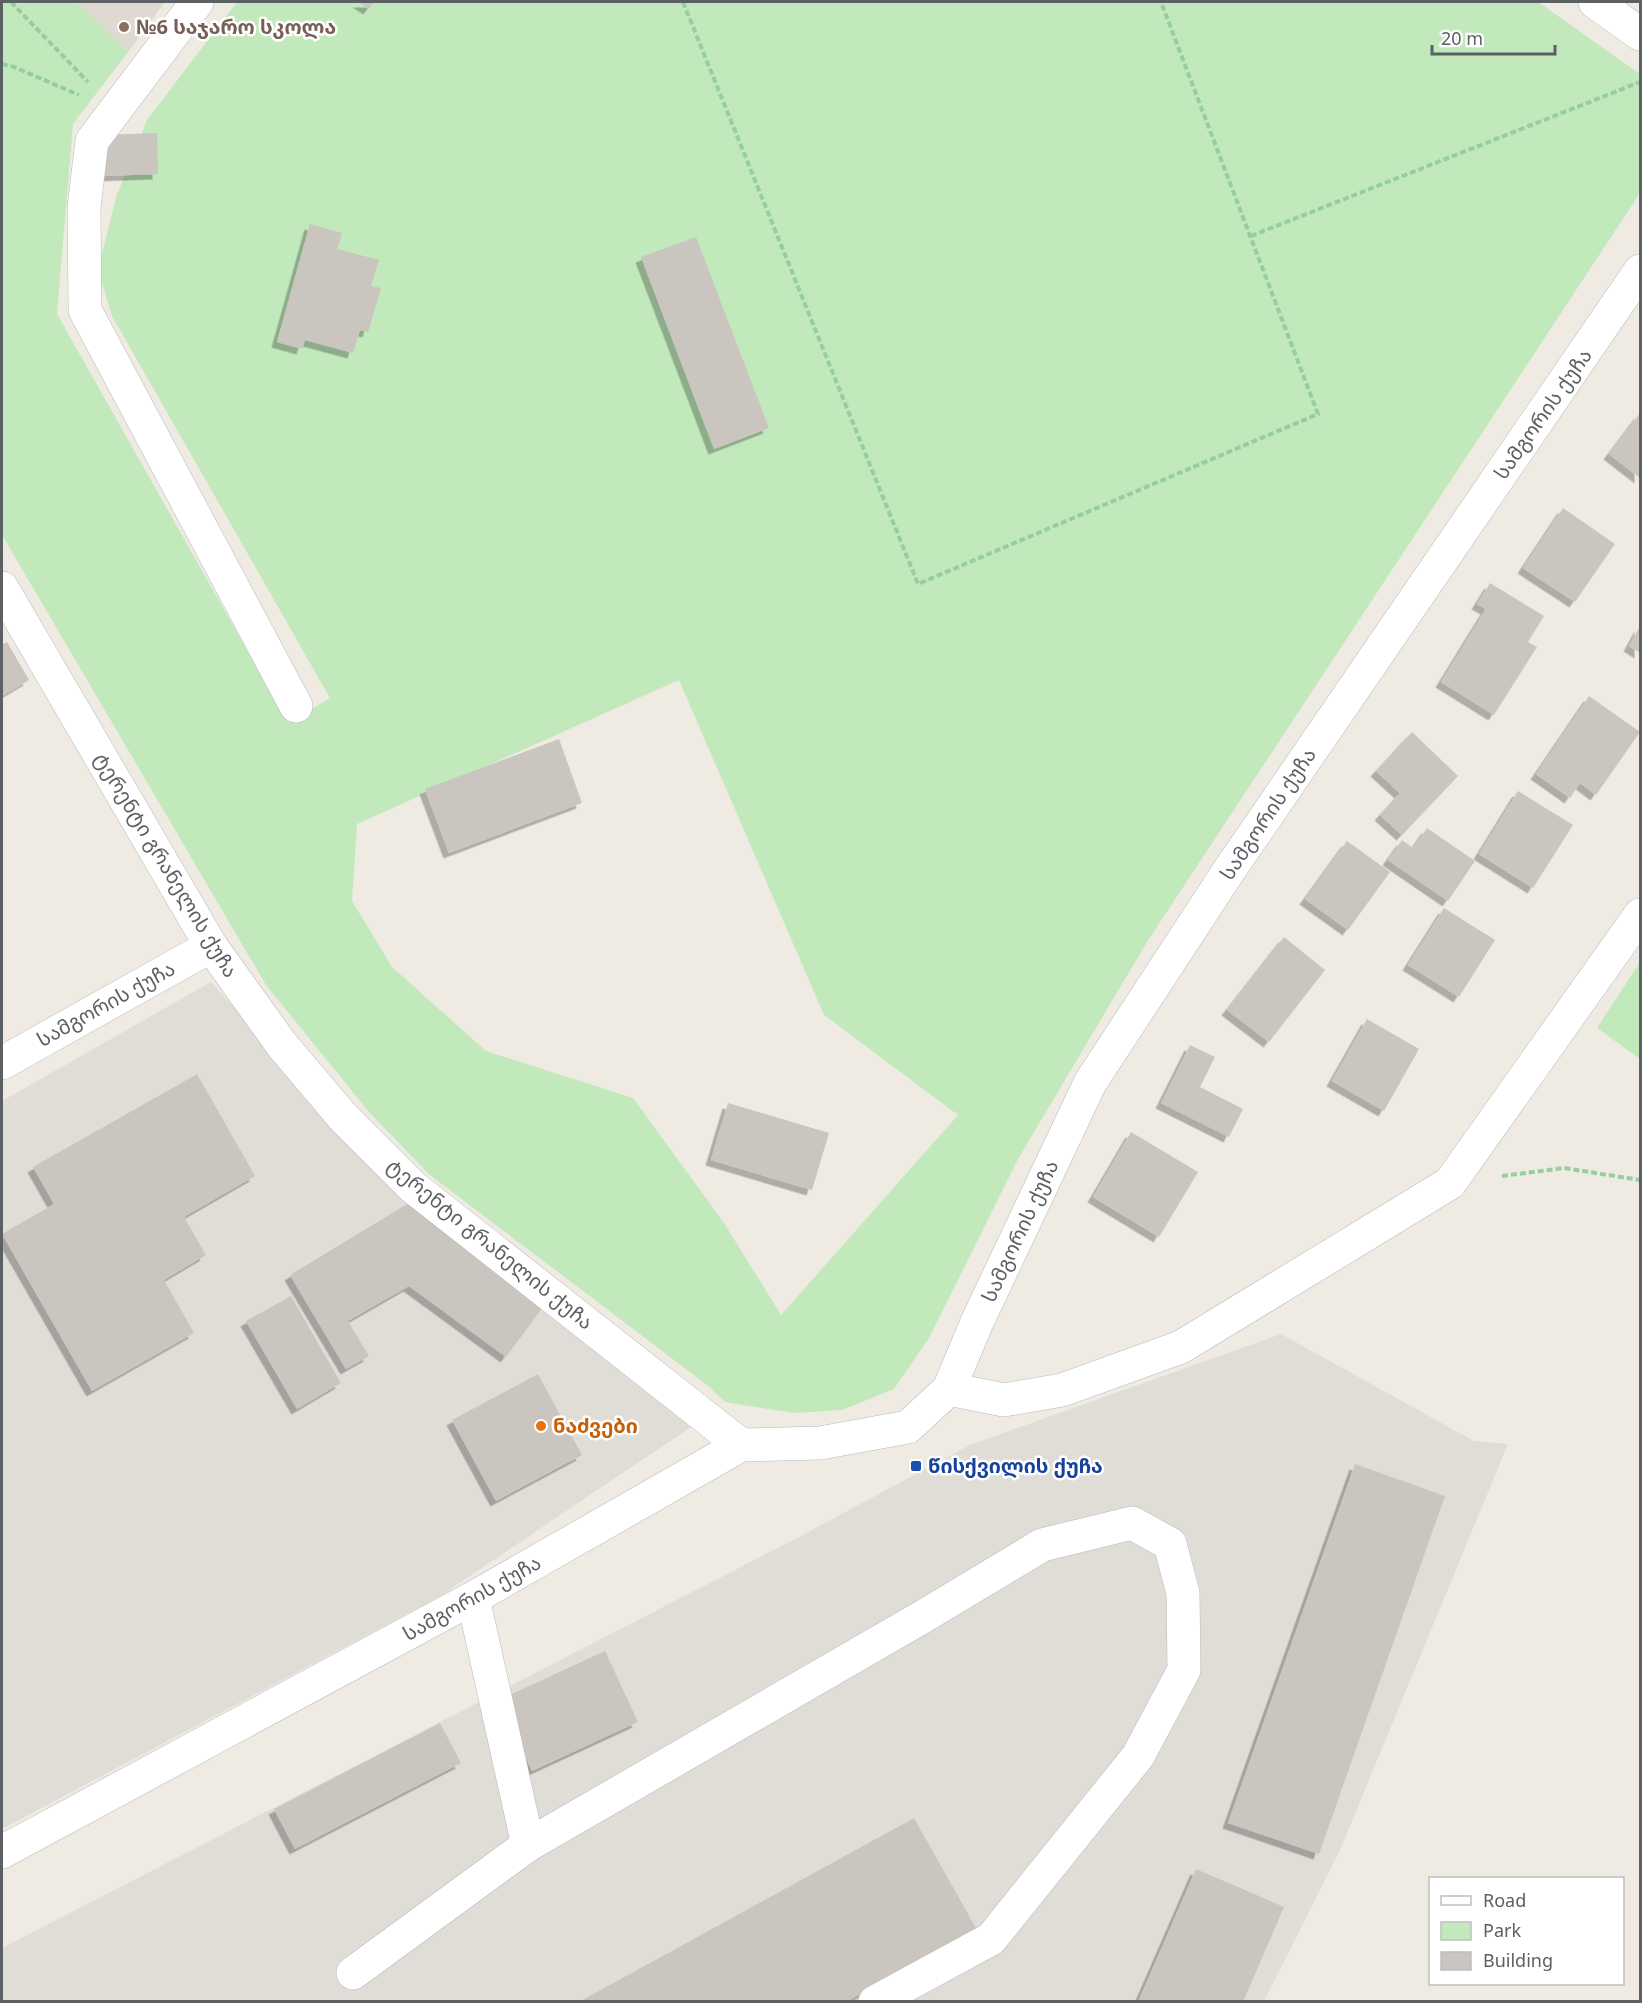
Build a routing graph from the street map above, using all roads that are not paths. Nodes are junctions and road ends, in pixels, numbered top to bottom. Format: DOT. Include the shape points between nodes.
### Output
graph roads {
  1 [pos="197,2"];
  2 [pos="1594,2"];
  3 [pos="1641,34"];
  4 [pos="1641,272"];
  5 [pos="2,588"];
  6 [pos="296,706"];
  7 [pos="1641,915"];
  8 [pos="211,946"];
  9 [pos="2,1063"];
  10 [pos="950,1389"];
  11 [pos="741,1445"];
  12 [pos="473,1598"];
  13 [pos="528,1845"];
  14 [pos="2,1852"];
  15 [pos="353,1973"];
  16 [pos="875,2001"];
  1 -- 6 [label="street" via="92,141 84,207 85,310"];
  2 -- 3 [label="street"];
  4 -- 10 [label="street, სამგორის ქუჩა" via="1228,872 1090,1083 977,1322"];
  5 -- 8 [label="street, ტერენტი გრანელის ქუჩა"];
  7 -- 10 [label="street" via="1450,1183 1181,1347 1062,1390 1004,1400"];
  8 -- 9 [label="street, სამგორის ქუჩა"];
  8 -- 11 [label="street, ტერენტი გრანელის ქუჩა" via="282,1045 343,1117 413,1187"];
  10 -- 11 [label="street, სამგორის ქუჩა" via="908,1428 820,1443"];
  11 -- 12 [label="street, სამგორის ქუჩა"];
  12 -- 13 [label="street"];
  12 -- 14 [label="street, სამგორის ქუჩა"];
  13 -- 15 [label="street"];
  13 -- 16 [label="street" via="1042,1545 1132,1523 1170,1544 1183,1593 1184,1670 1138,1755 991,1939"];
}
